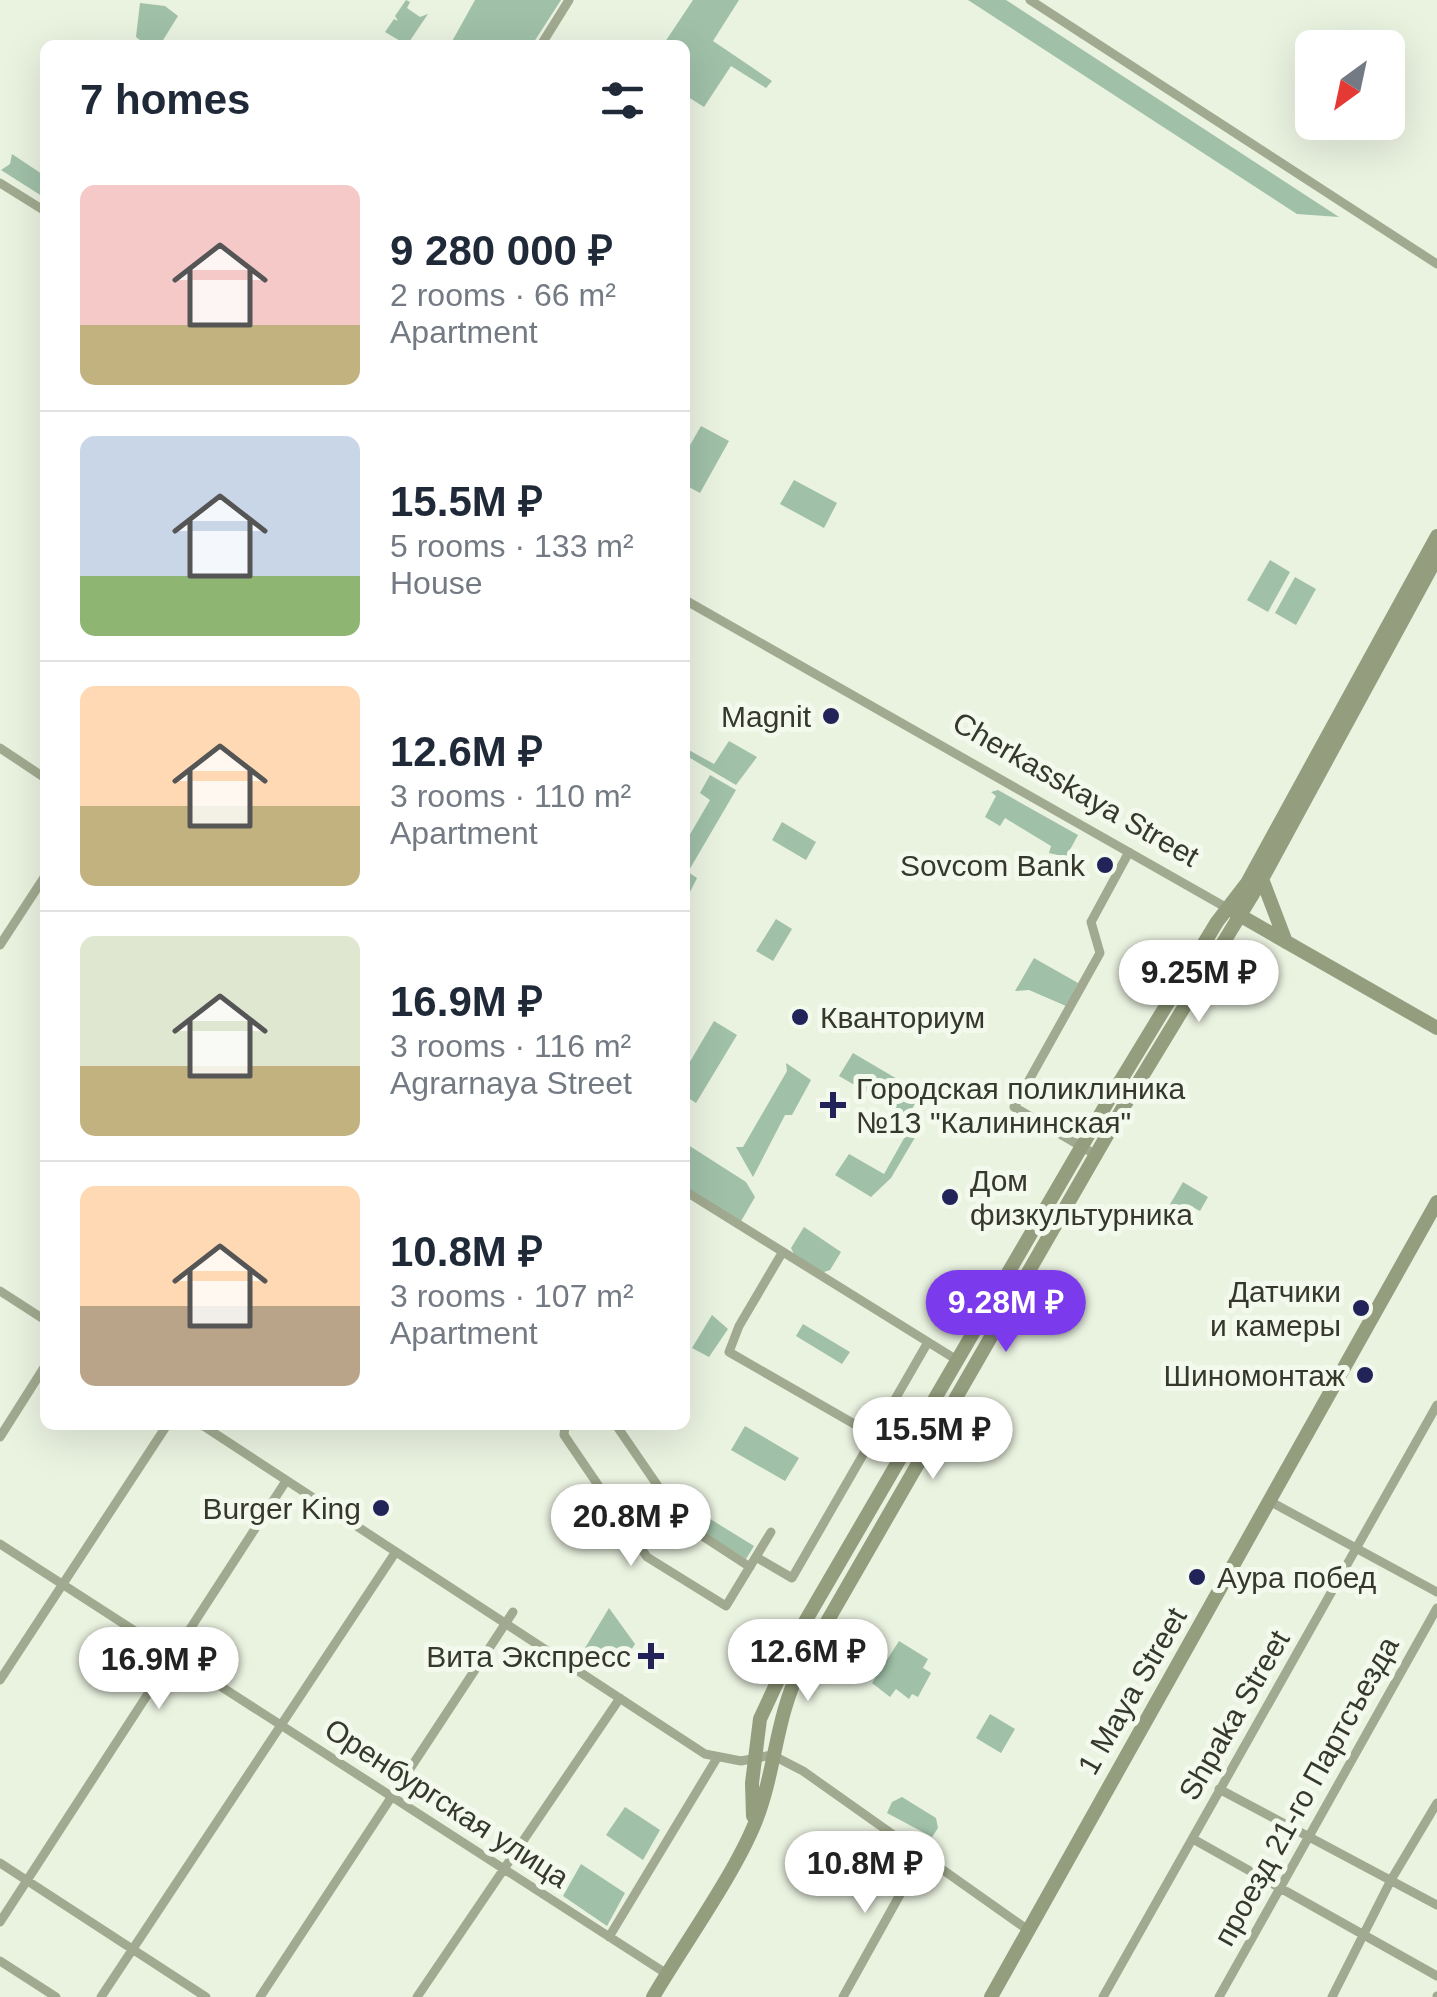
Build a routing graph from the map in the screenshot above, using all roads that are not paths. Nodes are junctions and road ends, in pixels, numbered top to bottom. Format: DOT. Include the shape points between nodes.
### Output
graph roads {
  1 [pos="569,0"];
  2 [pos="1030,0"];
  3 [pos="544,40"];
  4 [pos="0,183"];
  5 [pos="40,208"];
  6 [pos="1437,264"];
  7 [pos="1437,536"];
  8 [pos="1437,557"];
  9 [pos="690,603"];
  10 [pos="0,748"];
  11 [pos="40,775"];
  12 [pos="1129,852"];
  13 [pos="1262,879"];
  14 [pos="40,884"];
  15 [pos="1233,912"];
  16 [pos="1286,942"];
  17 [pos="0,945"];
  18 [pos="1437,1028"];
  19 [pos="1082,1146"];
  20 [pos="1096,1155"];
  21 [pos="690,1194"];
  22 [pos="1437,1202"];
  23 [pos="782,1253"];
  24 [pos="0,1290"];
  25 [pos="40,1317"];
  26 [pos="928,1342"];
  27 [pos="957,1360"];
  28 [pos="40,1374"];
  29 [pos="1437,1405"];
  30 [pos="164,1430"];
  31 [pos="210,1430"];
  32 [pos="564,1430"];
  33 [pos="619,1430"];
  34 [pos="873,1434"];
  35 [pos="0,1437"];
  36 [pos="903,1452"];
  37 [pos="286,1481"];
  38 [pos="1272,1502"];
  39 [pos="770,1532"];
  40 [pos="0,1544"];
  41 [pos="1358,1549"];
  42 [pos="394,1554"];
  43 [pos="753,1562"];
  44 [pos="63,1584"];
  45 [pos="1437,1592"];
  46 [pos="1437,1608"];
  47 [pos="513,1612"];
  48 [pos="505,1624"];
  49 [pos="173,1655"];
  50 [pos="786,1659"];
  51 [pos="801,1667"];
  52 [pos="0,1680"];
  53 [pos="620,1698"];
  54 [pos="281,1725"];
  55 [pos="756,1754"];
  56 [pos="772,1754"];
  57 [pos="717,1758"];
  58 [pos="803,1771"];
  59 [pos="770,1780"];
  60 [pos="1219,1789"];
  61 [pos="391,1796"];
  62 [pos="1437,1803"];
  63 [pos="754,1826"];
  64 [pos="1308,1836"];
  65 [pos="1193,1839"];
  66 [pos="922,1855"];
  67 [pos="0,1863"];
  68 [pos="503,1869"];
  69 [pos="27,1880"];
  70 [pos="1391,1880"];
  71 [pos="1280,1890"];
  72 [pos="1437,1906"];
  73 [pos="0,1922"];
  74 [pos="1028,1930"];
  75 [pos="1366,1936"];
  76 [pos="609,1938"];
  77 [pos="134,1949"];
  78 [pos="0,1961"];
  79 [pos="667,1974"];
  80 [pos="1437,1976"];
  81 [pos="56,1997"];
  82 [pos="101,1997"];
  83 [pos="206,1997"];
  84 [pos="260,1997"];
  85 [pos="417,1997"];
  86 [pos="653,1997"];
  87 [pos="843,1997"];
  88 [pos="992,1997"];
  89 [pos="1104,1997"];
  90 [pos="1219,1997"];
  91 [pos="1332,1997"];
  1 -- 3 [label="street"];
  2 -- 6 [label="street"];
  4 -- 5 [label="street"];
  7 -- 15 [label="street"];
  8 -- 13 [label="street"];
  9 -- 12 [label="street, Cherkasskaya Street"];
  10 -- 11 [label="street"];
  12 -- 15 [label="street, Cherkasskaya Street"];
  12 -- 19 [label="street" via="1091,922 1100,953 1014,1108"];
  13 -- 15 [label="street"];
  13 -- 16 [label="street"];
  14 -- 17 [label="street"];
  15 -- 16 [label="street, Cherkasskaya Street"];
  15 -- 19 [label="street"];
  15 -- 20 [label="street"];
  16 -- 18 [label="street, Cherkasskaya Street"];
  19 -- 20 [label="street"];
  19 -- 27 [label="street"];
  20 -- 51 [label="street"];
  21 -- 23 [label="street"];
  22 -- 38 [label="street, 1 Maya Street"];
  23 -- 26 [label="street"];
  23 -- 34 [label="street" via="729,1352"];
  24 -- 25 [label="street"];
  26 -- 27 [label="street"];
  26 -- 34 [label="street"];
  27 -- 36 [label="street"];
  28 -- 35 [label="street"];
  29 -- 41 [label="street, Shpaka Street"];
  30 -- 44 [label="street"];
  31 -- 37 [label="street"];
  32 -- 43 [label="street" via="646,1557 726,1606"];
  33 -- 43 [label="street" via="684,1524"];
  34 -- 36 [label="street"];
  34 -- 43 [label="street" via="792,1578"];
  36 -- 50 [label="street"];
  37 -- 42 [label="street"];
  37 -- 49 [label="street"];
  38 -- 41 [label="street"];
  38 -- 74 [label="street, 1 Maya Street"];
  39 -- 43 [label="street"];
  40 -- 44 [label="street, Оренбургская улица"];
  41 -- 45 [label="street"];
  41 -- 60 [label="street, Shpaka Street"];
  42 -- 48 [label="street"];
  42 -- 54 [label="street"];
  44 -- 49 [label="street, Оренбургская улица"];
  44 -- 52 [label="street"];
  46 -- 64 [label="street, проезд 21-го Партсъезда"];
  47 -- 48 [label="street"];
  48 -- 53 [label="street"];
  48 -- 61 [label="street"];
  49 -- 54 [label="street, Оренбургская улица"];
  49 -- 69 [label="street"];
  50 -- 51 [label="street"];
  50 -- 55 [label="street" via="760,1719"];
  51 -- 56 [label="street"];
  53 -- 57 [label="street"];
  53 -- 68 [label="street"];
  54 -- 61 [label="street, Оренбургская улица"];
  54 -- 77 [label="street"];
  55 -- 56 [label="street"];
  55 -- 57 [label="street" via="741,1761"];
  55 -- 63 [label="street"];
  56 -- 58 [label="street"];
  56 -- 59 [label="street"];
  57 -- 76 [label="street"];
  58 -- 59 [label="street" via="790,1769"];
  58 -- 66 [label="street"];
  59 -- 63 [label="street"];
  60 -- 64 [label="street"];
  60 -- 65 [label="street, Shpaka Street"];
  61 -- 68 [label="street, Оренбургская улица"];
  61 -- 84 [label="street"];
  62 -- 70 [label="street"];
  63 -- 79 [label="street"];
  64 -- 70 [label="street"];
  64 -- 71 [label="street, проезд 21-го Партсъезда"];
  65 -- 71 [label="street"];
  65 -- 89 [label="street, Shpaka Street"];
  66 -- 74 [label="street"];
  66 -- 87 [label="street"];
  67 -- 69 [label="street"];
  68 -- 76 [label="street, Оренбургская улица"];
  68 -- 85 [label="street"];
  69 -- 73 [label="street"];
  69 -- 77 [label="street"];
  70 -- 72 [label="street"];
  70 -- 75 [label="street"];
  71 -- 75 [label="street"];
  71 -- 90 [label="street, проезд 21-го Партсъезда"];
  74 -- 88 [label="street, 1 Maya Street"];
  75 -- 80 [label="street"];
  75 -- 91 [label="street"];
  76 -- 79 [label="street, Оренбургская улица"];
  77 -- 82 [label="street"];
  77 -- 83 [label="street"];
  78 -- 81 [label="street"];
  79 -- 86 [label="street"];
}
